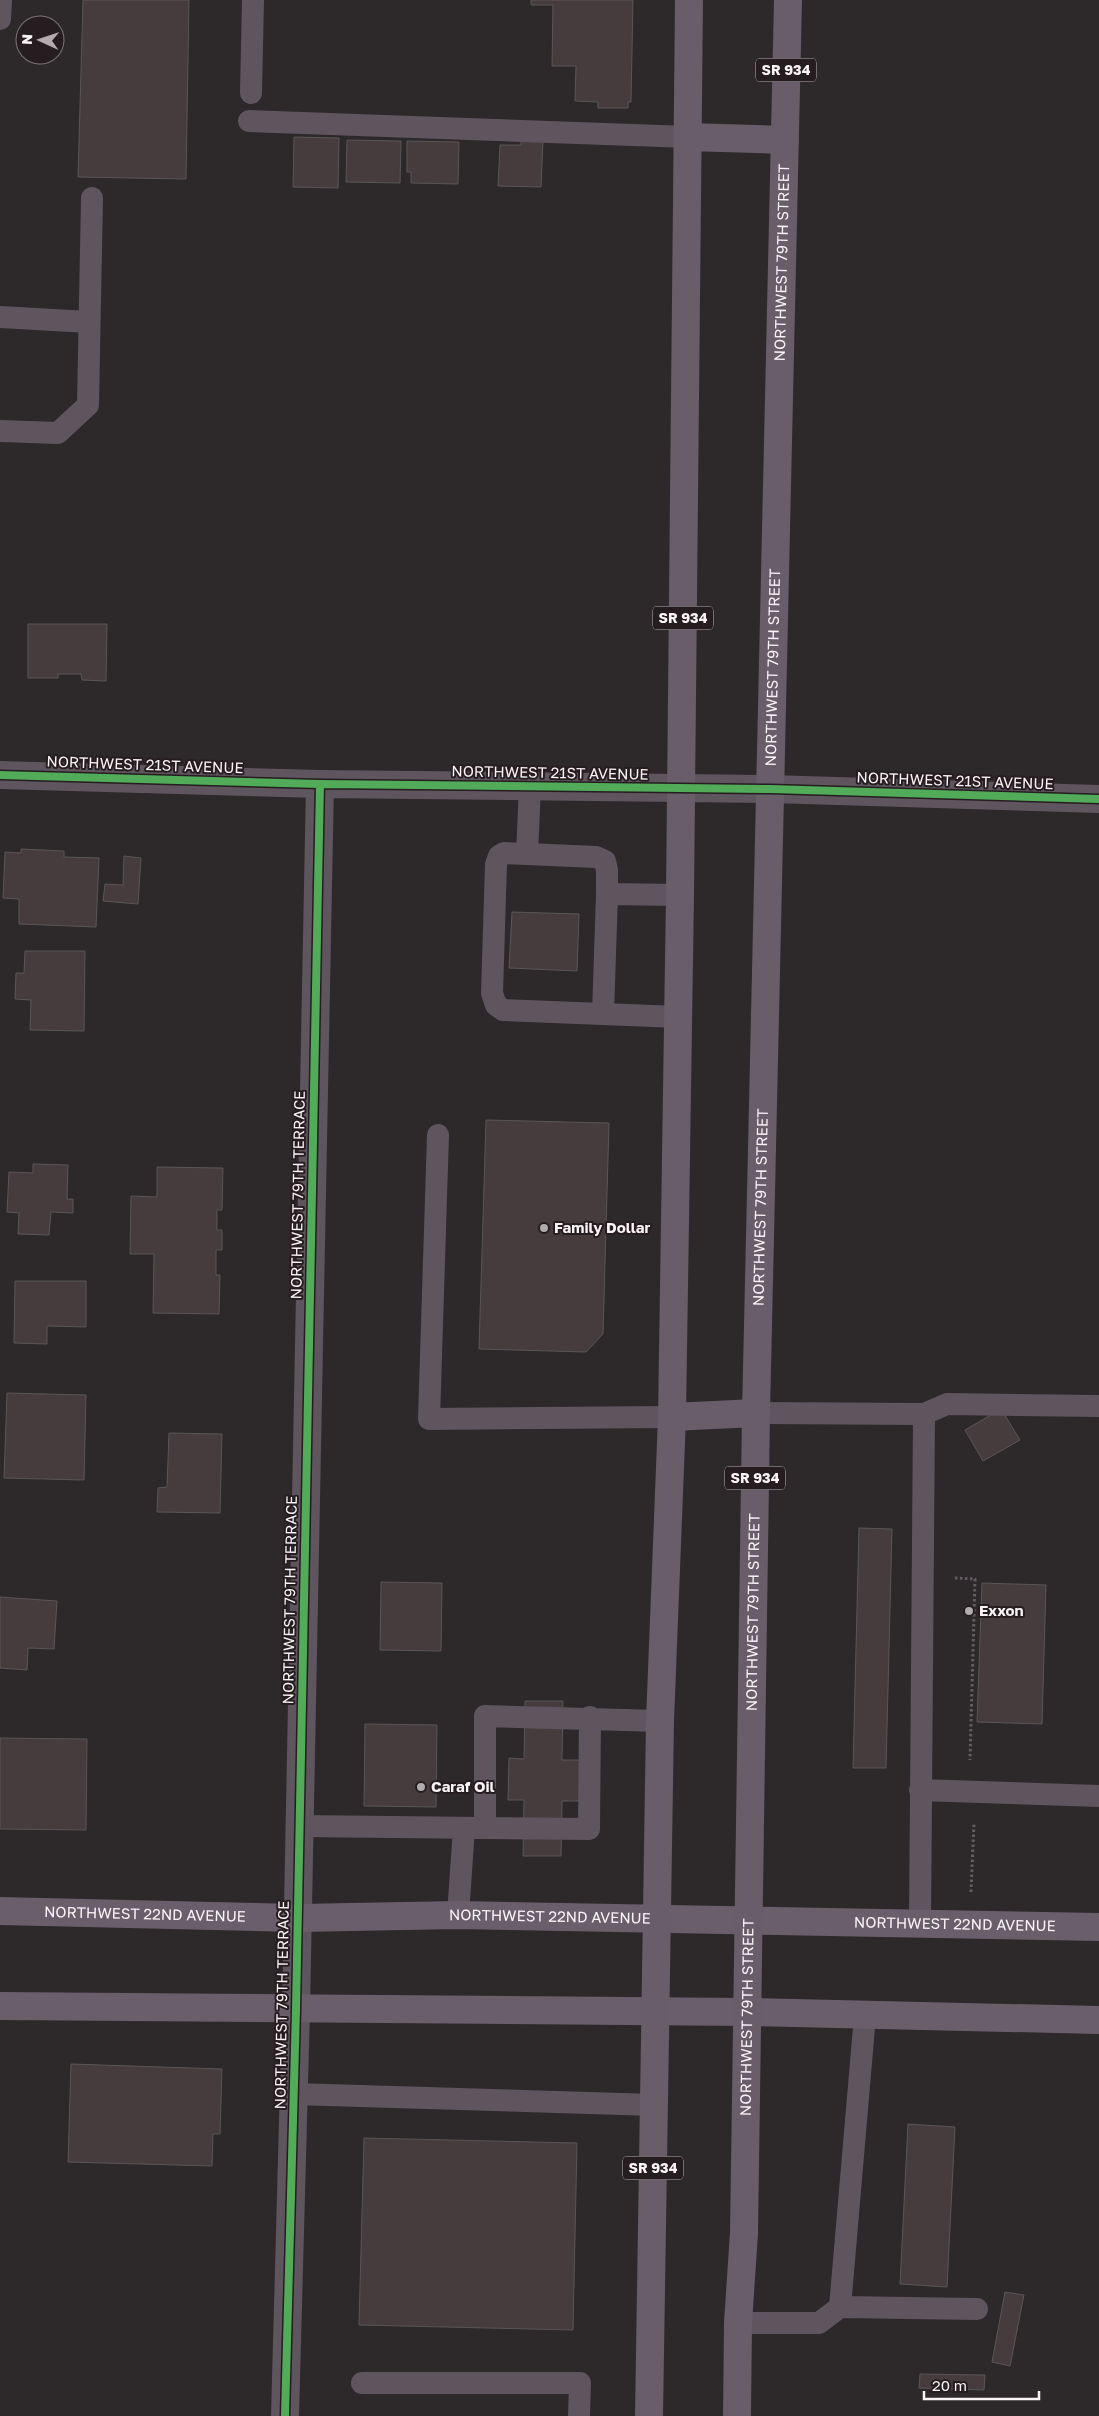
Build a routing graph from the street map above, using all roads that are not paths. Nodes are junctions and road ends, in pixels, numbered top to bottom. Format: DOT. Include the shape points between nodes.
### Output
graph roads {
  1 [pos="1,0"];
  2 [pos="253,0"];
  3 [pos="689,0"];
  4 [pos="788,0"];
  5 [pos="0,19"];
  6 [pos="251,93"];
  7 [pos="249,121"];
  8 [pos="688,137"];
  9 [pos="785,140"];
  10 [pos="92,198"];
  11 [pos="0,317"];
  12 [pos="89,322"];
  13 [pos="0,431"];
  14 [pos="0,775"];
  15 [pos="320,784"];
  16 [pos="530,786"];
  17 [pos="681,788"];
  18 [pos="771,789"];
  19 [pos="1099,799"];
  20 [pos="527,854"];
  21 [pos="607,894"];
  22 [pos="680,895"];
  23 [pos="604,1014"];
  24 [pos="678,1017"];
  25 [pos="438,1136"];
  26 [pos="1099,1406"];
  27 [pos="756,1412"];
  28 [pos="924,1414"];
  29 [pos="672,1417"];
  30 [pos="590,1717"];
  31 [pos="660,1721"];
  32 [pos="920,1790"];
  33 [pos="1099,1796"];
  34 [pos="299,1826"];
  35 [pos="474,1828"];
  36 [pos="0,1912"];
  37 [pos="458,1915"];
  38 [pos="298,1918"];
  39 [pos="658,1920"];
  40 [pos="749,1920"];
  41 [pos="920,1924"];
  42 [pos="1099,1927"];
  43 [pos="0,2006"];
  44 [pos="296,2010"];
  45 [pos="656,2012"];
  46 [pos="748,2012"];
  47 [pos="866,2016"];
  48 [pos="1099,2020"];
  49 [pos="294,2094"];
  50 [pos="654,2105"];
  51 [pos="840,2307"];
  52 [pos="976,2309"];
  53 [pos="738,2323"];
  54 [pos="362,2383"];
  55 [pos="286,2416"];
  56 [pos="579,2416"];
  57 [pos="649,2416"];
  58 [pos="737,2416"];
  1 -- 5 [label="lane"];
  2 -- 6 [label="lane"];
  3 -- 8 [label="main road, SR 934"];
  4 -- 9 [label="main road, NORTHWEST 79TH STREET / SR 934"];
  7 -- 8 [label="lane"];
  8 -- 9 [label="main road"];
  8 -- 17 [label="main road, SR 934"];
  9 -- 18 [label="main road, NORTHWEST 79TH STREET / SR 934"];
  10 -- 12 [label="lane"];
  11 -- 12 [label="lane"];
  12 -- 13 [label="lane" via="88,405 58,433"];
  14 -- 15 [label="street, NORTHWEST 21ST AVENUE"];
  15 -- 16 [label="street, NORTHWEST 21ST AVENUE"];
  15 -- 34 [label="street, NORTHWEST 79TH TERRACE"];
  16 -- 17 [label="street, NORTHWEST 21ST AVENUE"];
  16 -- 20 [label="lane"];
  17 -- 18 [label="street, NORTHWEST 21ST AVENUE"];
  17 -- 22 [label="main road, SR 934"];
  18 -- 19 [label="street, NORTHWEST 21ST AVENUE"];
  18 -- 27 [label="main road, NORTHWEST 79TH STREET / SR 934"];
  20 -- 21 [label="lane" via="604,861"];
  20 -- 23 [label="lane" via="504,853 496,864 492,993 496,1004 503,1010"];
  21 -- 22 [label="lane"];
  21 -- 23 [label="lane"];
  22 -- 24 [label="main road, SR 934"];
  23 -- 24 [label="lane"];
  24 -- 29 [label="main road, SR 934"];
  25 -- 29 [label="lane" via="429,1419"];
  26 -- 28 [label="lane" via="947,1404"];
  27 -- 28 [label="lane"];
  27 -- 29 [label="main road"];
  27 -- 40 [label="main road, NORTHWEST 79TH STREET / SR 934"];
  28 -- 32 [label="lane"];
  29 -- 31 [label="main road, SR 934"];
  30 -- 31 [label="lane"];
  30 -- 35 [label="lane" via="485,1716"];
  30 -- 35 [label="lane" via="589,1829"];
  31 -- 39 [label="main road, SR 934"];
  32 -- 33 [label="lane"];
  32 -- 41 [label="lane"];
  34 -- 35 [label="lane"];
  34 -- 38 [label="street, NORTHWEST 79TH TERRACE"];
  35 -- 37 [label="lane"];
  36 -- 38 [label="main road, NORTHWEST 22ND AVENUE"];
  37 -- 38 [label="main road, NORTHWEST 22ND AVENUE"];
  37 -- 39 [label="main road, NORTHWEST 22ND AVENUE"];
  38 -- 44 [label="street, NORTHWEST 79TH TERRACE"];
  39 -- 40 [label="main road, NORTHWEST 22ND AVENUE"];
  39 -- 45 [label="main road, SR 934"];
  40 -- 41 [label="main road, NORTHWEST 22ND AVENUE"];
  40 -- 46 [label="main road, NORTHWEST 79TH STREET / SR 934"];
  41 -- 42 [label="main road, NORTHWEST 22ND AVENUE"];
  43 -- 44 [label="main road"];
  44 -- 45 [label="main road"];
  44 -- 49 [label="street, NORTHWEST 79TH TERRACE"];
  45 -- 46 [label="main road"];
  45 -- 50 [label="main road, SR 934"];
  46 -- 47 [label="main road"];
  46 -- 53 [label="main road, NORTHWEST 79TH STREET / SR 934" via="744,2233"];
  47 -- 48 [label="main road"];
  47 -- 51 [label="lane"];
  49 -- 50 [label="lane"];
  49 -- 55 [label="street, NORTHWEST 79TH TERRACE"];
  50 -- 57 [label="main road, SR 934"];
  51 -- 52 [label="lane"];
  51 -- 53 [label="lane" via="820,2323"];
  53 -- 58 [label="main road, NORTHWEST 79TH STREET / SR 934"];
  54 -- 56 [label="lane" via="580,2383"];
}
